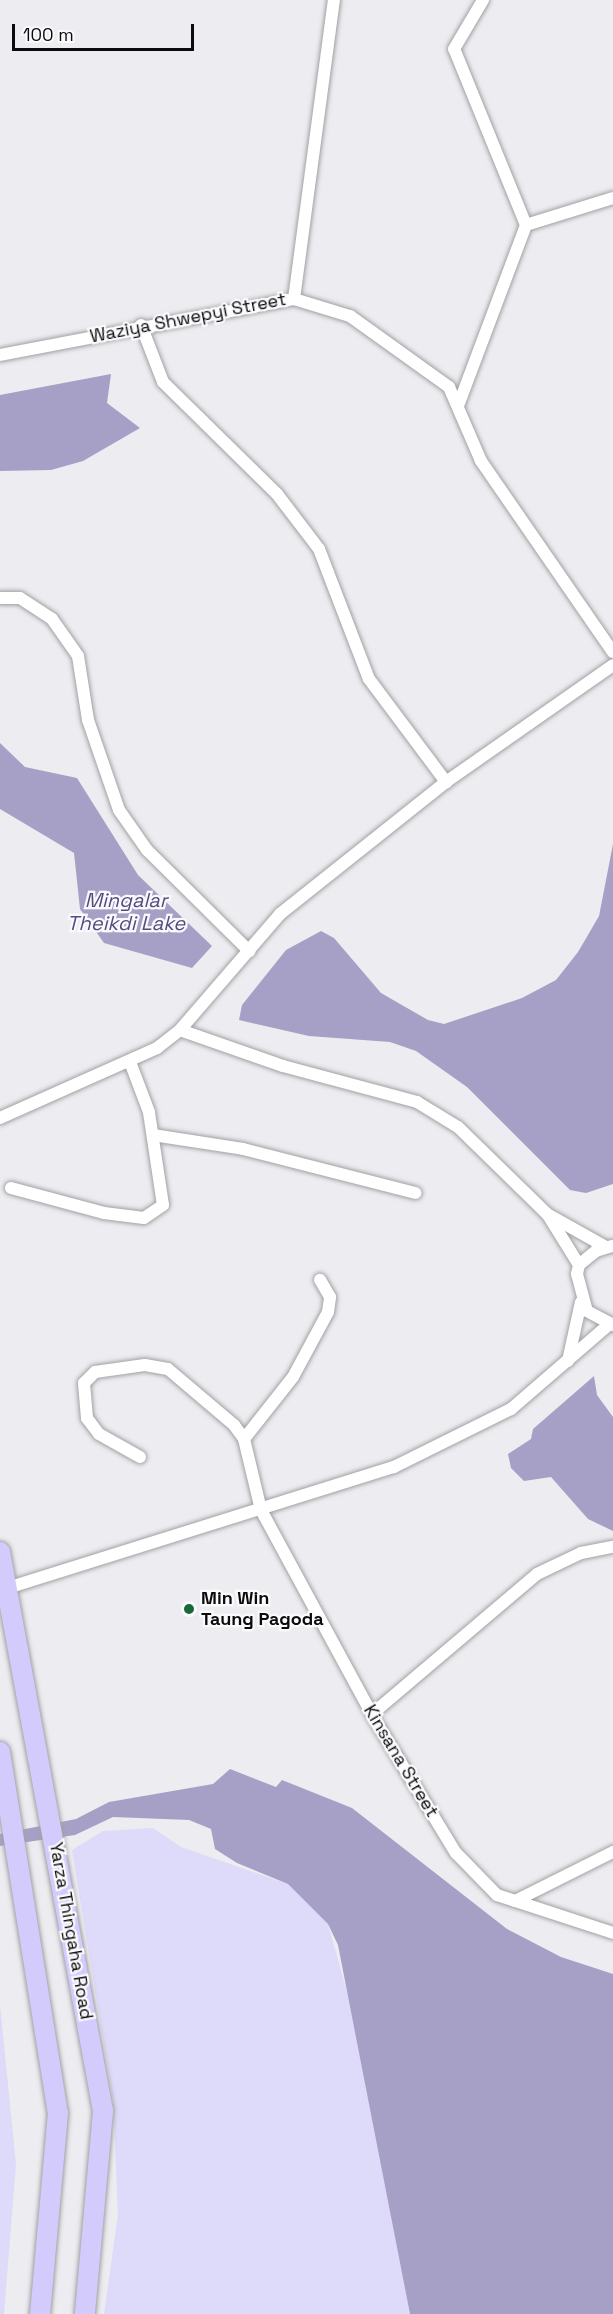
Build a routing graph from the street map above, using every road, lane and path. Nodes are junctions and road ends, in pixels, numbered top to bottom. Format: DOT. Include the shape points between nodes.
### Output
graph roads {
  1 [pos="334,0"];
  2 [pos="483,0"];
  3 [pos="613,198"];
  4 [pos="526,225"];
  5 [pos="294,299"];
  6 [pos="141,325"];
  7 [pos="0,355"];
  8 [pos="458,406"];
  9 [pos="0,598"];
  10 [pos="613,652"];
  11 [pos="613,665"];
  12 [pos="446,782"];
  13 [pos="249,951"];
  14 [pos="180,1030"];
  15 [pos="130,1062"];
  16 [pos="0,1118"];
  17 [pos="153,1135"];
  18 [pos="11,1188"];
  19 [pos="415,1193"];
  20 [pos="547,1214"];
  21 [pos="609,1246"];
  22 [pos="579,1265"];
  23 [pos="320,1280"];
  24 [pos="581,1302"];
  25 [pos="610,1325"];
  26 [pos="568,1361"];
  27 [pos="244,1439"];
  28 [pos="140,1457"];
  29 [pos="261,1510"];
  30 [pos="613,1547"];
  31 [pos="0,1552"];
  32 [pos="5,1589"];
  33 [pos="372,1714"];
  34 [pos="1,1761"];
  35 [pos="613,1852"];
  36 [pos="515,1901"];
  37 [pos="613,1933"];
  38 [pos="40,2314"];
  39 [pos="85,2314"];
  1 -- 5 [label="street, Waziya Shwepyi Street"];
  2 -- 4 [label="street" via="454,49"];
  3 -- 4 [label="street"];
  4 -- 8 [label="street"];
  5 -- 6 [label="street, Waziya Shwepyi Street"];
  5 -- 8 [label="street" via="350,316 403,350 449,387"];
  6 -- 7 [label="street, Waziya Shwepyi Street"];
  6 -- 12 [label="street" via="163,382 277,494 319,549 369,679"];
  8 -- 10 [label="street" via="482,461"];
  9 -- 13 [label="street" via="20,598 52,619 78,656 88,720 119,810 147,850"];
  11 -- 12 [label="street"];
  12 -- 13 [label="street" via="280,914"];
  13 -- 14 [label="street"];
  14 -- 15 [label="street"];
  14 -- 20 [label="street" via="283,1066 417,1102 458,1127"];
  15 -- 16 [label="street"];
  15 -- 17 [label="street"];
  17 -- 18 [label="street" via="163,1204 144,1218 104,1214"];
  17 -- 19 [label="street" via="254,1151"];
  20 -- 21 [label="street"];
  20 -- 22 [label="street"];
  21 -- 22 [label="street"];
  22 -- 24 [label="street"];
  23 -- 27 [label="street" via="330,1297 328,1312 293,1377"];
  24 -- 25 [label="street"];
  24 -- 26 [label="street"];
  25 -- 26 [label="street"];
  26 -- 29 [label="street" via="511,1409 463,1437 394,1467"];
  27 -- 28 [label="street" via="199,1390 168,1369 145,1365 95,1372 84,1383 87,1418 99,1434"];
  27 -- 29 [label="street, Kinsana Street"];
  29 -- 32 [label="street"];
  29 -- 33 [label="street, Kinsana Street"];
  30 -- 33 [label="street" via="581,1553 537,1574"];
  31 -- 32 [label="main road, Yarza Thingaha Road"];
  32 -- 39 [label="main road, Yarza Thingaha Road" via="103,2111"];
  33 -- 36 [label="street, Kinsana Street" via="456,1853 497,1895"];
  34 -- 38 [label="main road" via="58,2113"];
  35 -- 36 [label="street"];
  36 -- 37 [label="street, Kinsana Street"];
}
